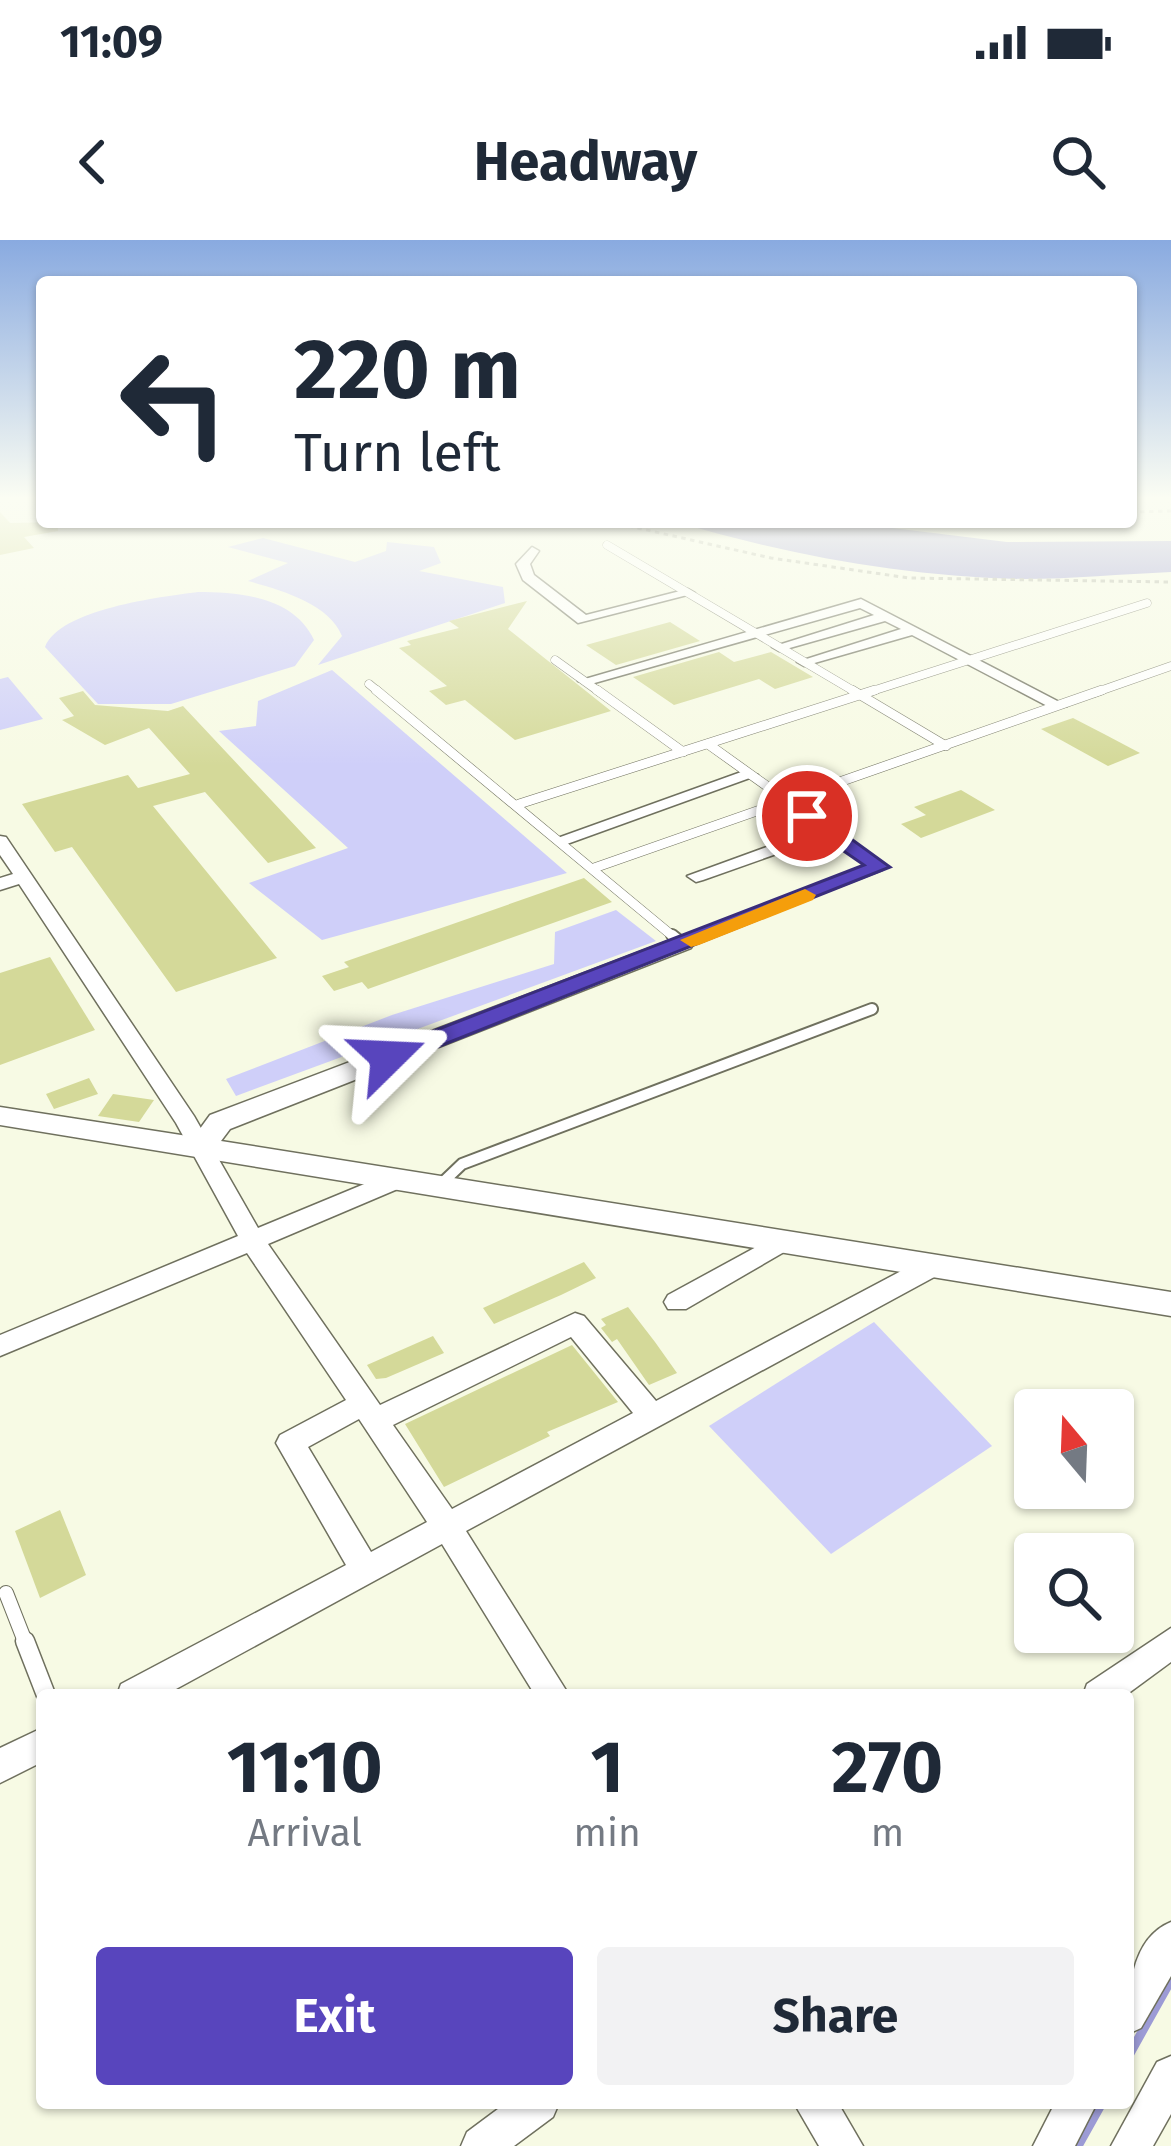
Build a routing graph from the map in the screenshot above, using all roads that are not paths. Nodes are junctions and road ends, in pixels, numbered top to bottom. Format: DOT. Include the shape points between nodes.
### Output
graph roads {
  1 [pos="541,588"];
  2 [pos="679,588"];
  3 [pos="688,593"];
  4 [pos="1147,603"];
  5 [pos="566,608"];
  6 [pos="544,613"];
  7 [pos="886,616"];
  8 [pos="914,630"];
  9 [pos="754,632"];
  10 [pos="779,647"];
  11 [pos="556,660"];
  12 [pos="970,660"];
  13 [pos="804,662"];
  14 [pos="1171,666"];
  15 [pos="586,681"];
  16 [pos="369,684"];
  17 [pos="860,695"];
  18 [pos="1059,706"];
  19 [pos="708,744"];
  20 [pos="946,746"];
  21 [pos="682,752"];
  22 [pos="750,775"];
  23 [pos="787,802"];
  24 [pos="519,804"];
  25 [pos="826,830"];
  26 [pos="561,840"];
  27 [pos="0,841"];
  28 [pos="594,868"];
  29 [pos="696,875"];
  30 [pos="23,878"];
  31 [pos="0,884"];
  32 [pos="682,944"];
  33 [pos="872,1010"];
  34 [pos="0,1116"];
  35 [pos="201,1148"];
  36 [pos="399,1179"];
  37 [pos="440,1185"];
  38 [pos="252,1240"];
  39 [pos="782,1242"];
  40 [pos="929,1268"];
  41 [pos="677,1302"];
  42 [pos="1171,1304"];
  43 [pos="0,1346"];
  44 [pos="370,1411"];
  45 [pos="652,1417"];
  46 [pos="448,1528"];
  47 [pos="366,1571"];
  48 [pos="6,1593"];
  49 [pos="1171,1643"];
  50 [pos="44,1689"];
  51 [pos="144,1689"];
  52 [pos="549,1689"];
  53 [pos="1107,1689"];
  54 [pos="36,1747"];
  55 [pos="0,1766"];
  56 [pos="1171,1940"];
  57 [pos="1134,2005"];
  58 [pos="1171,2077"];
  59 [pos="531,2109"];
  60 [pos="818,2109"];
  61 [pos="1074,2109"];
  62 [pos="481,2146"];
  63 [pos="843,2146"];
  64 [pos="1053,2146"];
  65 [pos="1131,2146"];
  1 -- 5 [label="street"];
  2 -- 3 [label="lane"];
  3 -- 5 [label="street" via="583,620"];
  3 -- 9 [label="lane"];
  4 -- 12 [label="lane"];
  5 -- 6 [label="street"];
  7 -- 8 [label="street"];
  7 -- 9 [label="street" via="862,603"];
  7 -- 10 [label="street"];
  8 -- 12 [label="street"];
  8 -- 13 [label="street"];
  9 -- 10 [label="lane"];
  9 -- 15 [label="street"];
  10 -- 13 [label="lane"];
  11 -- 15 [label="lane"];
  12 -- 17 [label="lane"];
  12 -- 18 [label="street"];
  13 -- 17 [label="lane"];
  14 -- 18 [label="lane"];
  15 -- 21 [label="lane"];
  16 -- 24 [label="lane"];
  17 -- 19 [label="lane"];
  17 -- 20 [label="lane"];
  18 -- 20 [label="lane"];
  19 -- 21 [label="lane"];
  19 -- 22 [label="lane"];
  20 -- 23 [label="lane"];
  21 -- 24 [label="lane"];
  22 -- 23 [label="lane"];
  22 -- 26 [label="street"];
  23 -- 25 [label="lane"];
  23 -- 28 [label="lane"];
  24 -- 26 [label="lane"];
  25 -- 29 [label="street"];
  25 -- 32 [label="lane" via="880,867"];
  26 -- 28 [label="lane"];
  27 -- 30 [label="street"];
  28 -- 32 [label="lane"];
  30 -- 31 [label="street"];
  30 -- 35 [label="street"];
  32 -- 35 [label="street" via="220,1122"];
  33 -- 37 [label="lane" via="462,1164"];
  34 -- 35 [label="street"];
  35 -- 36 [label="street"];
  35 -- 38 [label="street"];
  36 -- 37 [label="street"];
  36 -- 38 [label="street"];
  37 -- 39 [label="street"];
  38 -- 43 [label="street"];
  38 -- 44 [label="street"];
  39 -- 40 [label="street"];
  39 -- 41 [label="street"];
  40 -- 42 [label="street"];
  40 -- 45 [label="street"];
  44 -- 45 [label="street" via="575,1323"];
  44 -- 46 [label="street"];
  44 -- 47 [label="street" via="290,1443"];
  45 -- 46 [label="street"];
  46 -- 47 [label="street"];
  46 -- 52 [label="street"];
  47 -- 51 [label="street"];
  48 -- 50 [label="lane"];
  49 -- 53 [label="street"];
  54 -- 55 [label="street"];
  56 -- 57 [label="street"];
  58 -- 65 [label="street"];
  59 -- 62 [label="street"];
  60 -- 63 [label="street"];
  61 -- 64 [label="street"];
}
